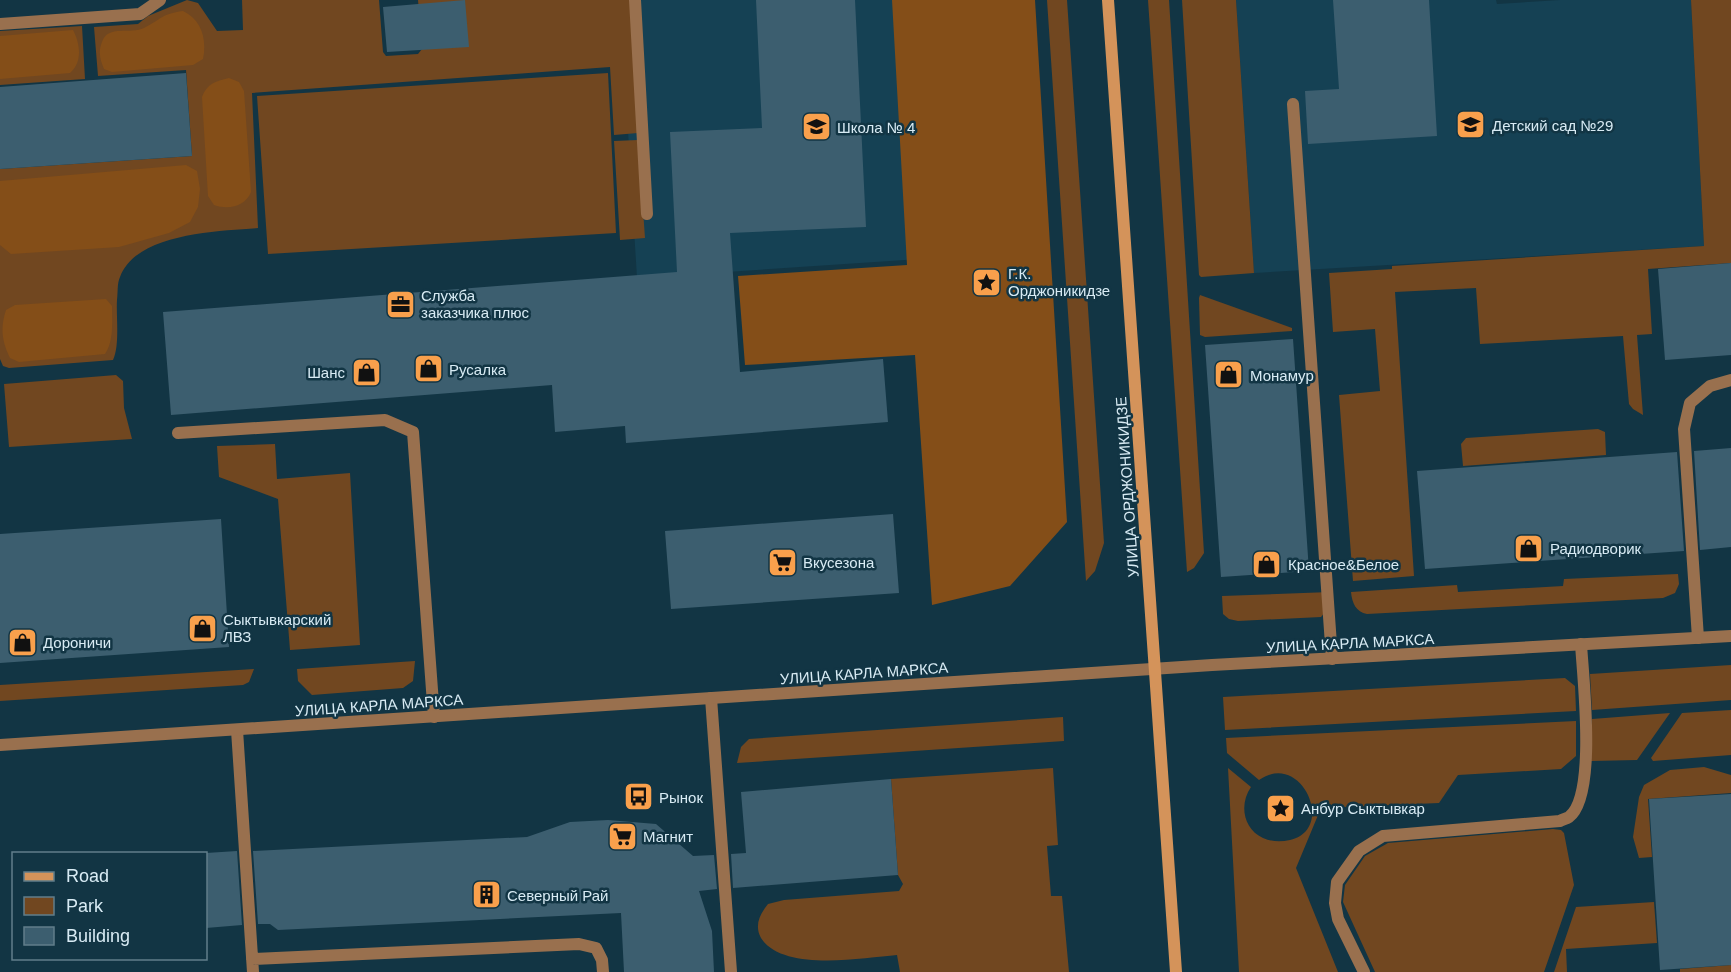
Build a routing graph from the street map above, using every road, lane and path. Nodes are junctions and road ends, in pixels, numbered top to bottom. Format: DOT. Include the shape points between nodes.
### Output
graph roads {
  1 [pos="160,0"];
  2 [pos="635,0"];
  3 [pos="1108,0"];
  4 [pos="0,24"];
  5 [pos="1293,104"];
  6 [pos="647,214"];
  7 [pos="1731,380"];
  8 [pos="178,433"];
  9 [pos="1731,636"];
  10 [pos="1698,638"];
  11 [pos="1581,644"];
  12 [pos="1332,659"];
  13 [pos="1155,669"];
  14 [pos="711,698"];
  15 [pos="434,717"];
  16 [pos="237,730"];
  17 [pos="0,746"];
  18 [pos="252,966"];
  19 [pos="603,972"];
  20 [pos="731,972"];
  21 [pos="1176,972"];
  22 [pos="1364,972"];
  1 -- 4 [label="street" via="140,14"];
  2 -- 6 [label="street"];
  3 -- 13 [label="main road, УЛИЦА ОРДЖОНИКИДЗЕ"];
  5 -- 12 [label="street"];
  7 -- 10 [label="street" via="1710,386 1690,403 1684,429"];
  8 -- 15 [label="street" via="385,420 413,432"];
  9 -- 10 [label="street, УЛИЦА КАРЛА МАРКСА"];
  10 -- 11 [label="street, УЛИЦА КАРЛА МАРКСА"];
  11 -- 12 [label="street, УЛИЦА КАРЛА МАРКСА"];
  11 -- 22 [label="street" via="1587,767 1579,802 1570,816 1560,821 1383,836 1359,851 1337,882 1335,903 1338,919"];
  12 -- 13 [label="street, УЛИЦА КАРЛА МАРКСА"];
  13 -- 14 [label="street, УЛИЦА КАРЛА МАРКСА"];
  13 -- 21 [label="main road, УЛИЦА ОРДЖОНИКИДЗЕ"];
  14 -- 15 [label="street, УЛИЦА КАРЛА МАРКСА"];
  14 -- 20 [label="street"];
  15 -- 16 [label="street, УЛИЦА КАРЛА МАРКСА"];
  16 -- 17 [label="street, УЛИЦА КАРЛА МАРКСА"];
  16 -- 18 [label="street"];
  18 -- 19 [label="street" via="579,945 596,948"];
}
